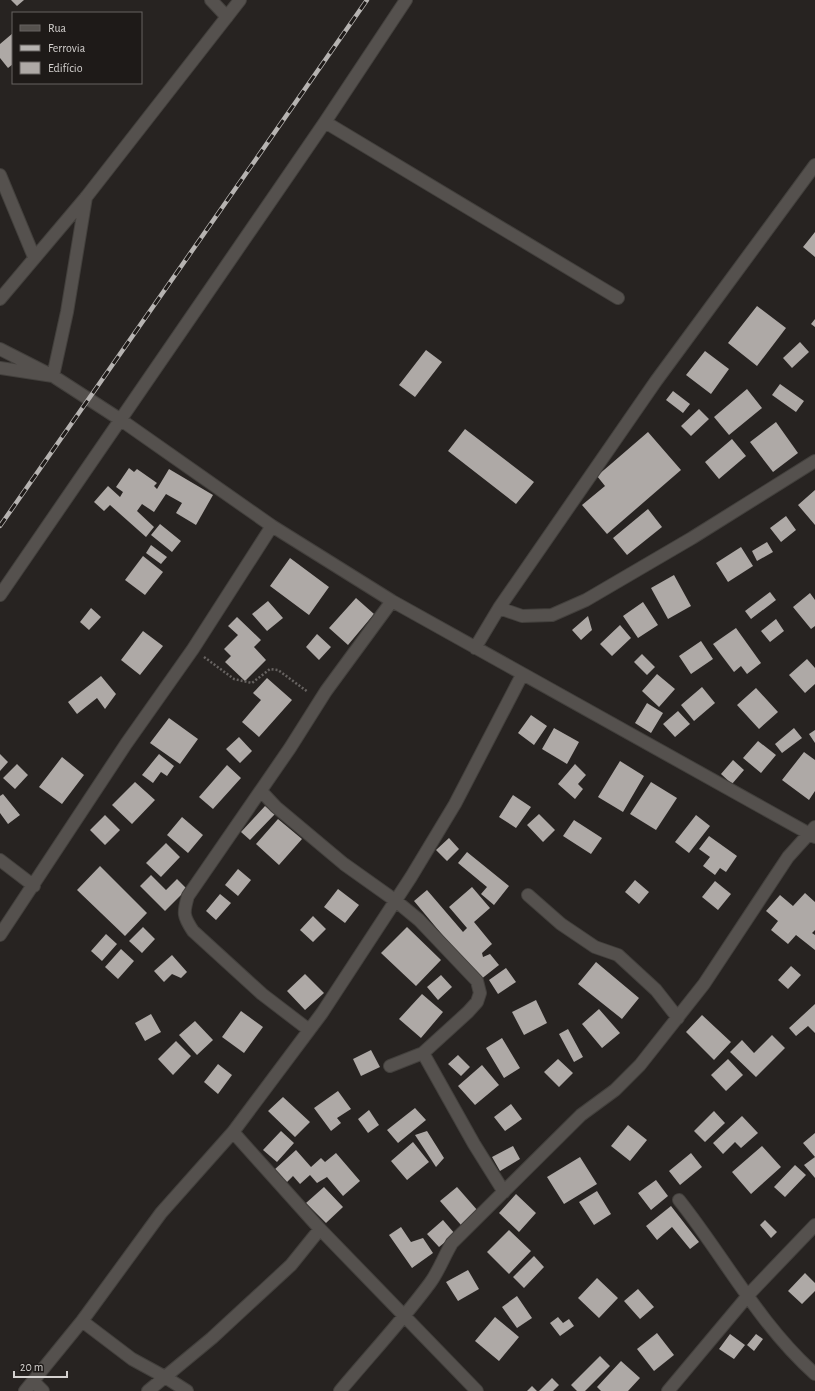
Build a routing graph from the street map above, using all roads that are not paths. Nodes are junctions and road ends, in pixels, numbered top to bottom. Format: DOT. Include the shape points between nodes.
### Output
graph roads {
  1 [pos="211,0"];
  2 [pos="240,0"];
  3 [pos="406,0"];
  4 [pos="227,17"];
  5 [pos="325,122"];
  6 [pos="815,165"];
  7 [pos="0,175"];
  8 [pos="86,196"];
  9 [pos="34,257"];
  10 [pos="618,298"];
  11 [pos="0,299"];
  12 [pos="0,349"];
  13 [pos="0,368"];
  14 [pos="53,376"];
  15 [pos="121,420"];
  16 [pos="815,461"];
  17 [pos="272,526"];
  18 [pos="0,595"];
  19 [pos="392,601"];
  20 [pos="499,608"];
  21 [pos="475,648"];
  22 [pos="522,675"];
  23 [pos="261,791"];
  24 [pos="813,833"];
  25 [pos="0,860"];
  26 [pos="34,886"];
  27 [pos="528,895"];
  28 [pos="396,901"];
  29 [pos="0,935"];
  30 [pos="678,1018"];
  31 [pos="309,1030"];
  32 [pos="422,1053"];
  33 [pos="390,1066"];
  34 [pos="233,1132"];
  35 [pos="504,1192"];
  36 [pos="679,1200"];
  37 [pos="815,1225"];
  38 [pos="320,1229"];
  39 [pos="747,1297"];
  40 [pos="404,1316"];
  41 [pos="82,1321"];
  42 [pos="815,1374"];
  43 [pos="166,1376"];
  44 [pos="33,1381"];
  45 [pos="25,1391"];
  46 [pos="43,1391"];
  47 [pos="148,1391"];
  48 [pos="187,1391"];
  49 [pos="340,1391"];
  50 [pos="477,1391"];
  51 [pos="668,1391"];
  1 -- 4 [label="street"];
  2 -- 4 [label="street"];
  3 -- 5 [label="street"];
  4 -- 8 [label="street"];
  5 -- 10 [label="street"];
  5 -- 15 [label="street"];
  6 -- 20 [label="street" via="656,381"];
  7 -- 9 [label="street"];
  8 -- 9 [label="street"];
  8 -- 14 [label="street" via="67,312"];
  9 -- 11 [label="street"];
  12 -- 14 [label="street"];
  13 -- 14 [label="street"];
  14 -- 15 [label="street"];
  15 -- 17 [label="street"];
  15 -- 18 [label="street"];
  16 -- 20 [label="street" via="692,538 586,600 552,615 522,616"];
  17 -- 19 [label="street"];
  17 -- 26 [label="street"];
  19 -- 21 [label="street"];
  19 -- 23 [label="street" via="320,701"];
  20 -- 21 [label="street"];
  21 -- 22 [label="street"];
  22 -- 24 [label="street"];
  22 -- 28 [label="street" via="455,804"];
  23 -- 28 [label="street" via="276,807 344,864"];
  23 -- 31 [label="street" via="188,896 183,911 193,931 262,994"];
  24 -- 30 [label="street" via="788,857 744,925"];
  25 -- 26 [label="street"];
  26 -- 29 [label="street"];
  27 -- 30 [label="street" via="561,924 596,947 618,955 628,963 656,990"];
  28 -- 31 [label="street"];
  28 -- 32 [label="street" via="419,920 477,981 480,992 477,1002 468,1012"];
  30 -- 35 [label="street" via="640,1065 620,1085 581,1115"];
  31 -- 34 [label="street"];
  32 -- 33 [label="street"];
  32 -- 35 [label="street"];
  34 -- 38 [label="street"];
  34 -- 41 [label="street" via="161,1213"];
  35 -- 40 [label="street" via="452,1243 431,1281"];
  36 -- 39 [label="street"];
  37 -- 39 [label="street"];
  38 -- 40 [label="street"];
  38 -- 43 [label="street" via="291,1265 212,1338"];
  39 -- 42 [label="street" via="776,1333"];
  39 -- 51 [label="street"];
  40 -- 49 [label="street"];
  40 -- 50 [label="street"];
  41 -- 43 [label="street" via="132,1359"];
  41 -- 44 [label="street"];
  43 -- 47 [label="street"];
  43 -- 48 [label="street"];
  44 -- 45 [label="street"];
  44 -- 46 [label="street"];
}
